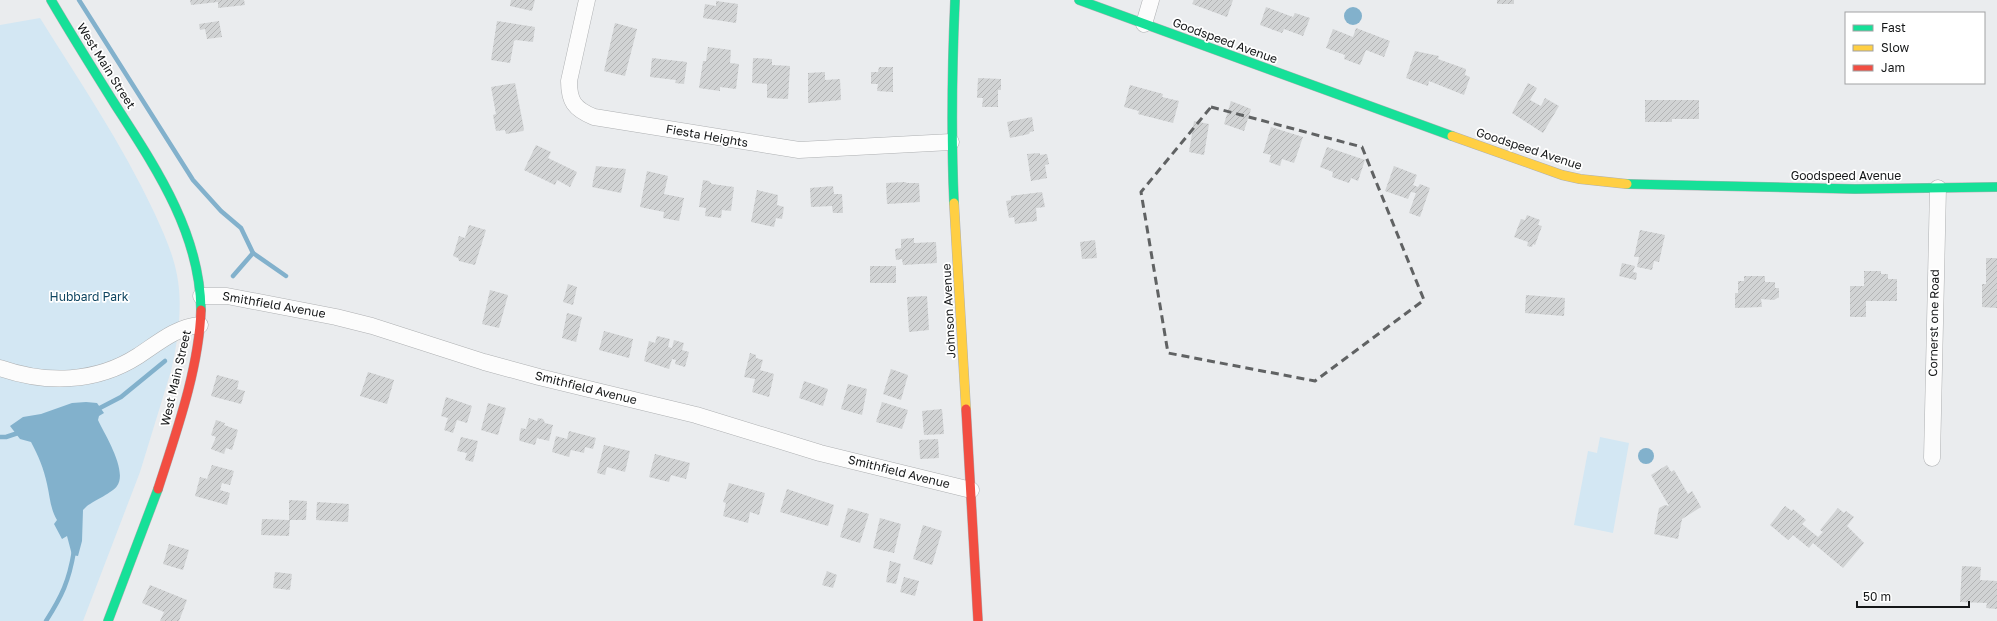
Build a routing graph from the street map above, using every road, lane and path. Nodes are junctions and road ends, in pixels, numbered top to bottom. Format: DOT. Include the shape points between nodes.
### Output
graph roads {
  1 [pos="51,0"];
  2 [pos="587,0"];
  3 [pos="955,0"];
  4 [pos="1079,0"];
  5 [pos="1151,0"];
  6 [pos="1144,24"];
  7 [pos="951,142"];
  8 [pos="1997,187"];
  9 [pos="1938,188"];
  10 [pos="201,296"];
  11 [pos="200,325"];
  12 [pos="0,368"];
  13 [pos="1932,458"];
  14 [pos="971,490"];
  15 [pos="108,621"];
  16 [pos="978,621"];
  1 -- 10 [label="street, West Main Street" via="155,167 173,201 186,232"];
  2 -- 7 [label="street, Fiesta Heights" via="569,81 569,93 574,104 582,112 594,117 799,150"];
  3 -- 7 [label="street, Johnson Avenue" via="950,89"];
  4 -- 6 [label="street, Goodspeed Avenue"];
  5 -- 6 [label="street"];
  6 -- 9 [label="street, Goodspeed Avenue" via="1492,151 1580,179 1636,185"];
  7 -- 14 [label="street, Johnson Avenue"];
  8 -- 9 [label="street, Goodspeed Avenue"];
  9 -- 13 [label="street, Cornerst one Road"];
  10 -- 11 [label="street, West Main Street"];
  10 -- 14 [label="street, Smithfield Avenue" via="226,296 372,326 484,362 696,415 820,453"];
  11 -- 12 [label="street" via="179,330 119,367 87,377 36,377"];
  11 -- 15 [label="street, West Main Street" via="190,378 166,468"];
  14 -- 16 [label="street, Johnson Avenue"];
}
